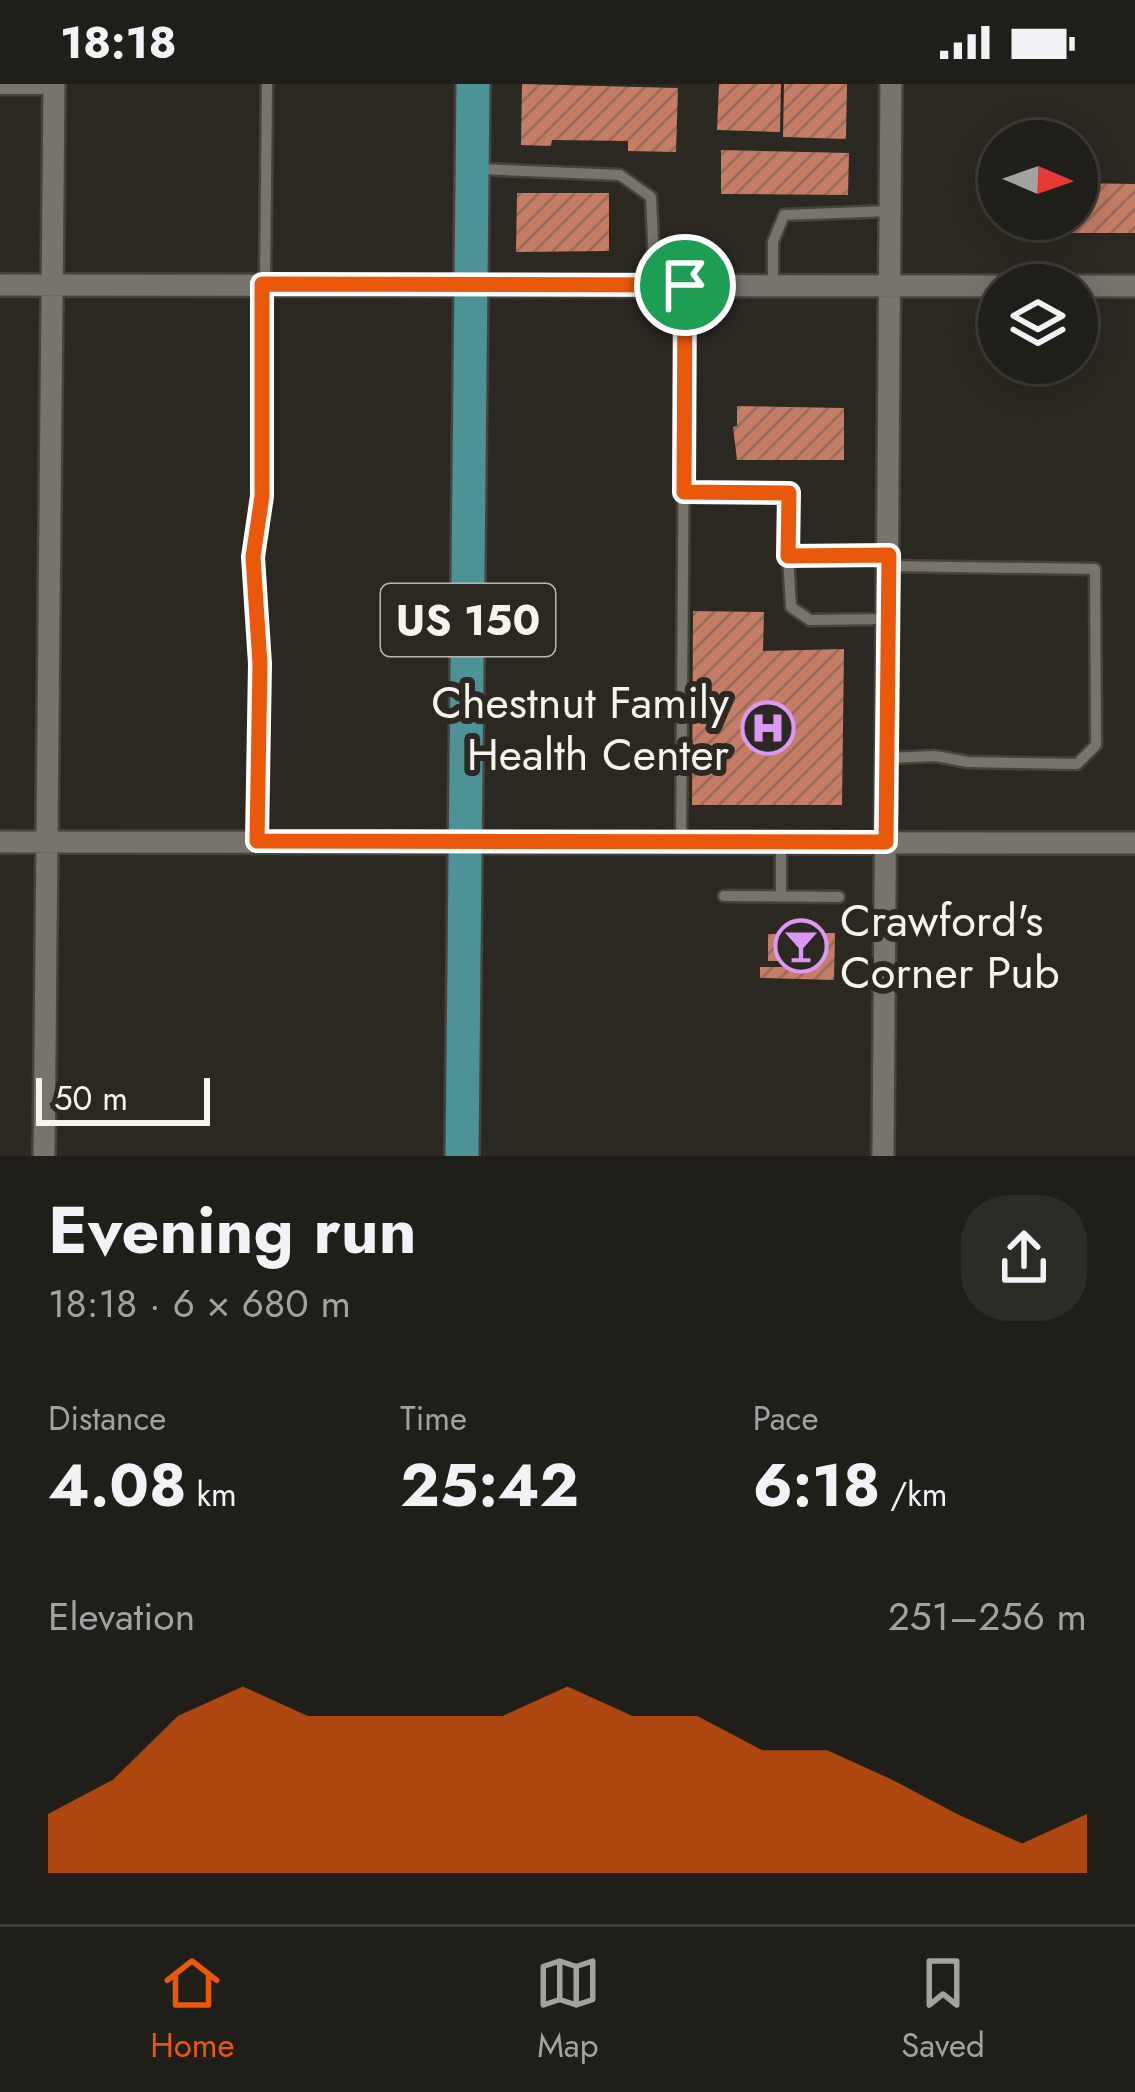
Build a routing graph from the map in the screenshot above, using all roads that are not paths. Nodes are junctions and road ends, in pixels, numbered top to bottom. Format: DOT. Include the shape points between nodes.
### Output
graph roads {
  1 [pos="267,84"];
  2 [pos="473,84"];
  3 [pos="891,84"];
  4 [pos="54,86"];
  5 [pos="0,89"];
  6 [pos="472,169"];
  7 [pos="890,211"];
  8 [pos="262,284"];
  9 [pos="472,284"];
  10 [pos="52,285"];
  11 [pos="655,285"];
  12 [pos="685,285"];
  13 [pos="0,286"];
  14 [pos="772,286"];
  15 [pos="891,286"];
  16 [pos="978,286"];
  17 [pos="1098,286"];
  18 [pos="1135,286"];
  19 [pos="684,492"];
  20 [pos="788,556"];
  21 [pos="889,560"];
  22 [pos="888,619"];
  23 [pos="886,758"];
  24 [pos="257,841"];
  25 [pos="0,842"];
  26 [pos="47,842"];
  27 [pos="466,842"];
  28 [pos="681,842"];
  29 [pos="781,842"];
  30 [pos="886,842"];
  31 [pos="1135,843"];
  32 [pos="724,896"];
  33 [pos="781,897"];
  34 [pos="839,897"];
  35 [pos="44,1156"];
  36 [pos="463,1156"];
  37 [pos="883,1156"];
  1 -- 8 [label="lane"];
  2 -- 6 [label="main road, US 150"];
  3 -- 7 [label="street"];
  4 -- 5 [label="lane"];
  4 -- 10 [label="street"];
  6 -- 9 [label="main road, US 150"];
  6 -- 11 [label="lane" via="620,175 651,197"];
  7 -- 14 [label="lane" via="784,215 773,242"];
  7 -- 15 [label="street"];
  8 -- 9 [label="street"];
  8 -- 10 [label="street"];
  8 -- 24 [label="lane" via="262,496 253,557"];
  9 -- 11 [label="street"];
  9 -- 27 [label="main road, US 150"];
  10 -- 13 [label="street"];
  10 -- 26 [label="street"];
  11 -- 12 [label="street"];
  12 -- 14 [label="street"];
  12 -- 19 [label="lane"];
  14 -- 15 [label="street"];
  15 -- 16 [label="street"];
  15 -- 21 [label="street"];
  17 -- 18 [label="street"];
  19 -- 20 [label="lane" via="789,493"];
  19 -- 28 [label="lane"];
  20 -- 21 [label="lane"];
  20 -- 22 [label="lane" via="791,607 810,620"];
  21 -- 22 [label="street"];
  21 -- 23 [label="lane" via="1095,569 1096,745 1077,764"];
  22 -- 23 [label="street"];
  23 -- 30 [label="street"];
  24 -- 26 [label="street"];
  24 -- 27 [label="street"];
  25 -- 26 [label="street"];
  26 -- 35 [label="street"];
  27 -- 28 [label="street"];
  27 -- 36 [label="main road, US 150"];
  28 -- 29 [label="street"];
  29 -- 30 [label="street"];
  29 -- 33 [label="lane"];
  30 -- 31 [label="street"];
  30 -- 37 [label="street"];
  32 -- 33 [label="lane"];
  33 -- 34 [label="lane"];
}
